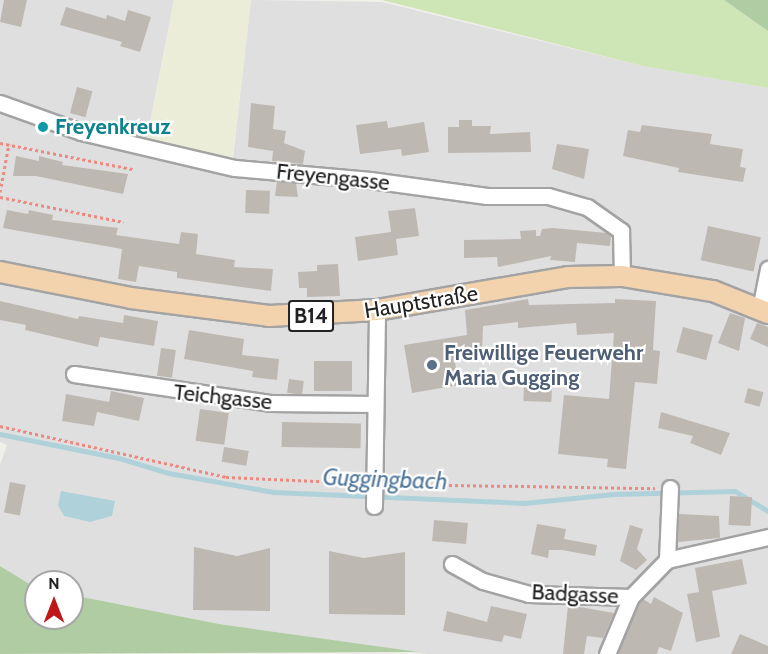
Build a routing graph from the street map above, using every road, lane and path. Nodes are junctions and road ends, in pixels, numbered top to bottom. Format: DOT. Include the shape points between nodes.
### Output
graph roads {
  1 [pos="0,103"];
  2 [pos="0,143"];
  3 [pos="9,144"];
  4 [pos="133,169"];
  5 [pos="0,192"];
  6 [pos="0,197"];
  7 [pos="124,222"];
  8 [pos="768,269"];
  9 [pos="0,272"];
  10 [pos="622,276"];
  11 [pos="378,310"];
  12 [pos="764,311"];
  13 [pos="74,374"];
  14 [pos="374,404"];
  15 [pos="0,426"];
  16 [pos="374,484"];
  17 [pos="670,493"];
  18 [pos="374,506"];
  19 [pos="768,537"];
  20 [pos="667,560"];
  21 [pos="452,564"];
  22 [pos="631,597"];
  23 [pos="607,654"];
  1 -- 10 [label="street, Freyengasse" via="81,132 235,168 487,196 548,196 587,207 621,231"];
  2 -- 3 [label="path"];
  3 -- 4 [label="path"];
  3 -- 5 [label="path"];
  6 -- 7 [label="path"];
  8 -- 12 [label="street"];
  9 -- 11 [label="main road, Hauptstraße / B14" via="131,298 269,316"];
  10 -- 11 [label="main road, Hauptstraße / B14" via="568,277"];
  10 -- 12 [label="main road, Hauptstraße / B14" via="713,291"];
  11 -- 14 [label="street"];
  13 -- 14 [label="street, Teichgasse" via="270,403"];
  14 -- 16 [label="street"];
  15 -- 16 [label="path" via="226,477"];
  16 -- 17 [label="path"];
  16 -- 18 [label="street"];
  17 -- 20 [label="street"];
  19 -- 20 [label="street"];
  20 -- 22 [label="street"];
  21 -- 22 [label="street, Badgasse" via="483,581 529,594"];
  22 -- 23 [label="street"];
}
